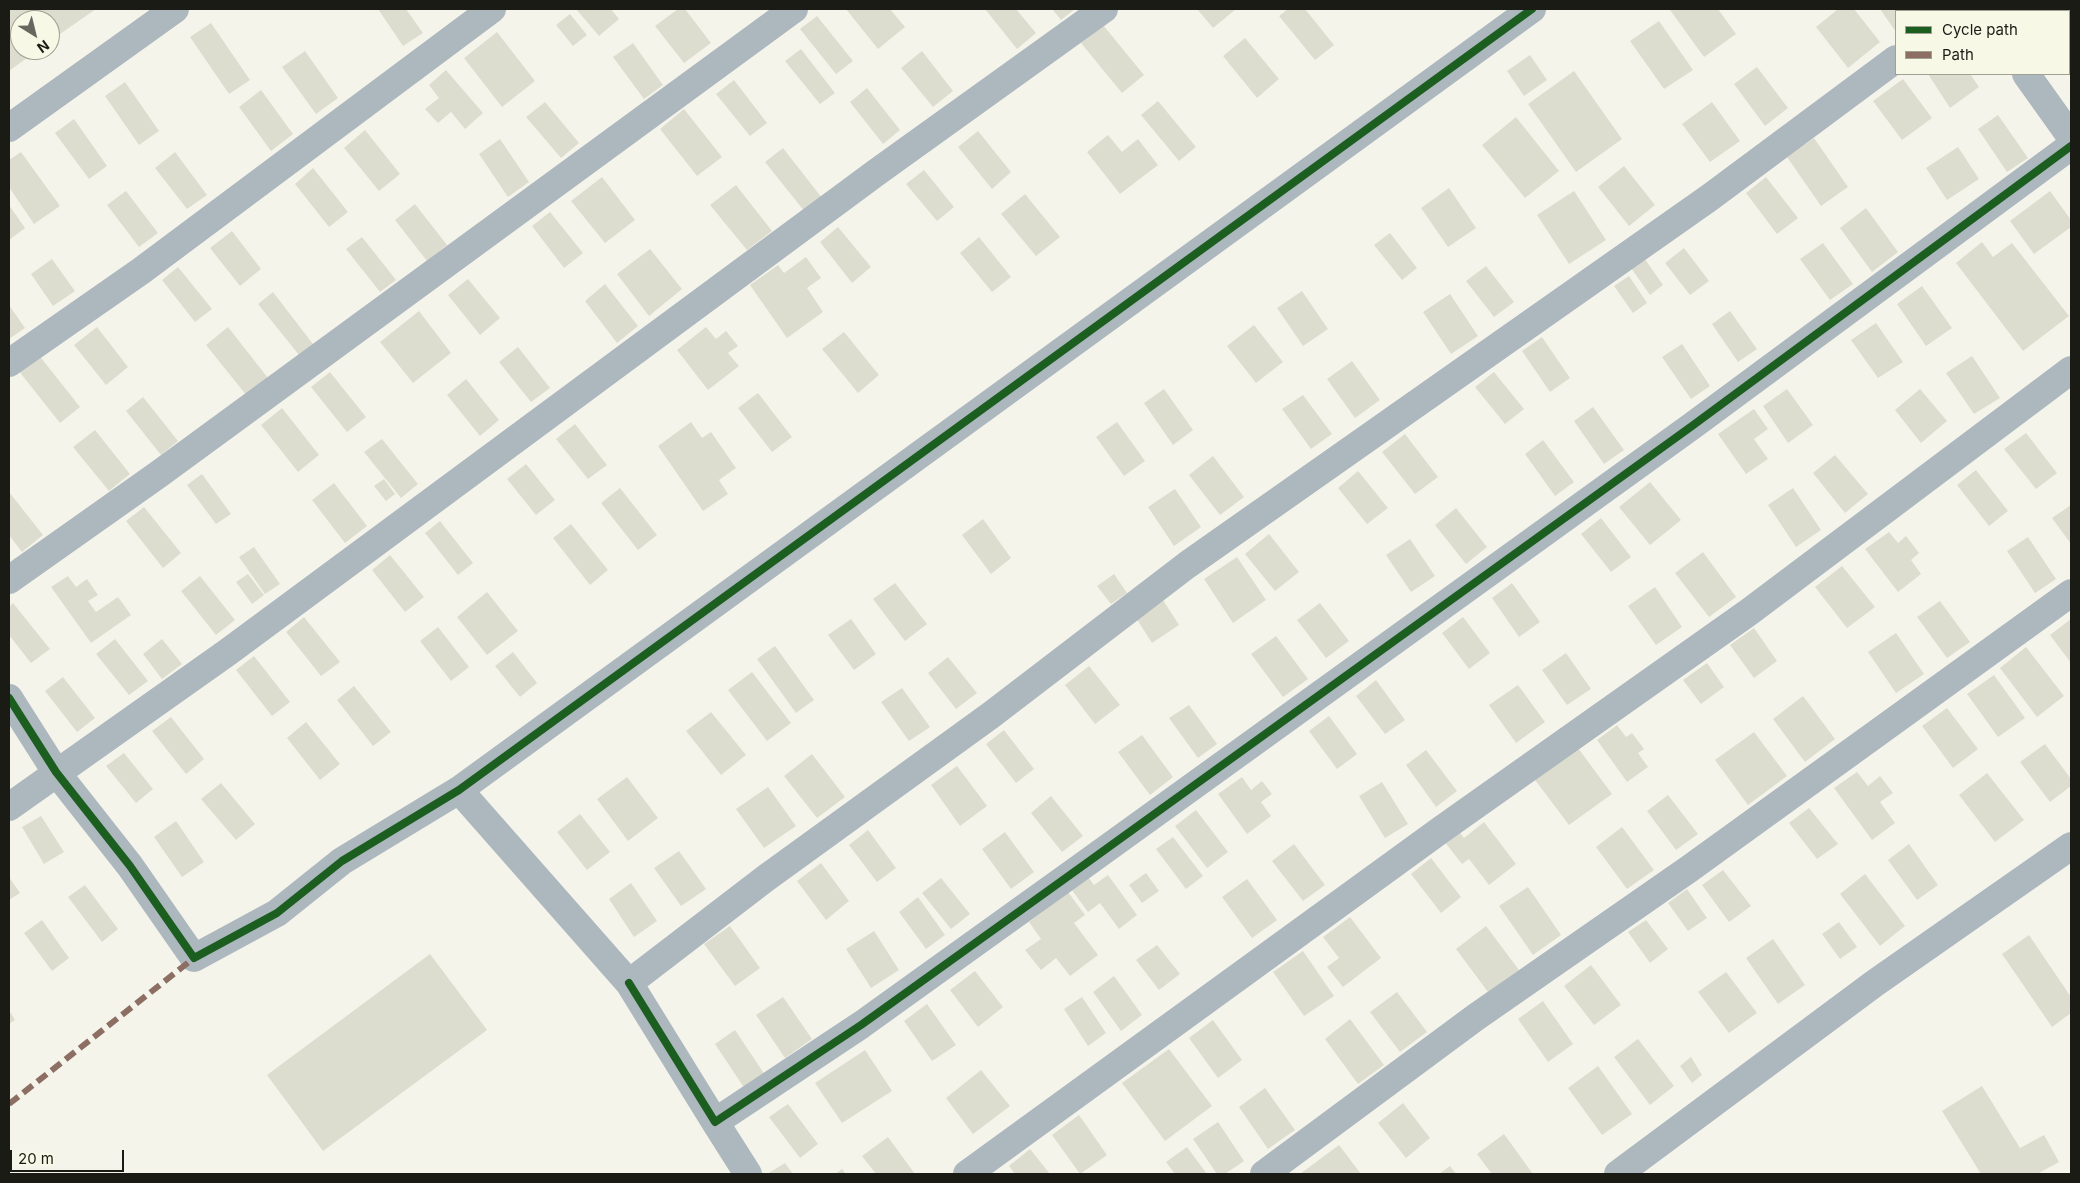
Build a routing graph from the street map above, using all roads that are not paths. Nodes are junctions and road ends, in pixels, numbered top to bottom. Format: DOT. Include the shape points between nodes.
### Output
graph roads {
  1 [pos="175,9"];
  2 [pos="492,9"];
  3 [pos="794,9"];
  4 [pos="1104,9"];
  5 [pos="1532,9"];
  6 [pos="1895,60"];
  7 [pos="2027,75"];
  8 [pos="9,128"];
  9 [pos="2071,137"];
  10 [pos="2071,146"];
  11 [pos="9,363"];
  12 [pos="2071,370"];
  13 [pos="9,580"];
  14 [pos="2071,593"];
  15 [pos="9,698"];
  16 [pos="56,772"];
  17 [pos="459,790"];
  18 [pos="9,807"];
  19 [pos="2071,846"];
  20 [pos="629,983"];
  21 [pos="715,1122"];
  22 [pos="748,1174"];
  23 [pos="967,1174"];
  24 [pos="1264,1174"];
  25 [pos="1618,1174"];
  1 -- 8 [label="street"];
  2 -- 11 [label="street" via="142,271"];
  3 -- 13 [label="street"];
  4 -- 16 [label="street" via="877,172 228,652"];
  5 -- 17 [label="street"];
  6 -- 20 [label="street" via="1709,198 1187,565 991,715 766,878"];
  7 -- 9 [label="street"];
  10 -- 21 [label="street" via="1692,426 861,1025"];
  12 -- 23 [label="street" via="1749,612 1442,829"];
  14 -- 24 [label="street" via="1689,869 1476,1017"];
  15 -- 16 [label="street"];
  16 -- 17 [label="street" via="130,866 194,958 277,913 342,861"];
  16 -- 18 [label="street"];
  17 -- 20 [label="street"];
  19 -- 25 [label="street" via="1875,983"];
  20 -- 21 [label="street"];
  21 -- 22 [label="street"];
}
